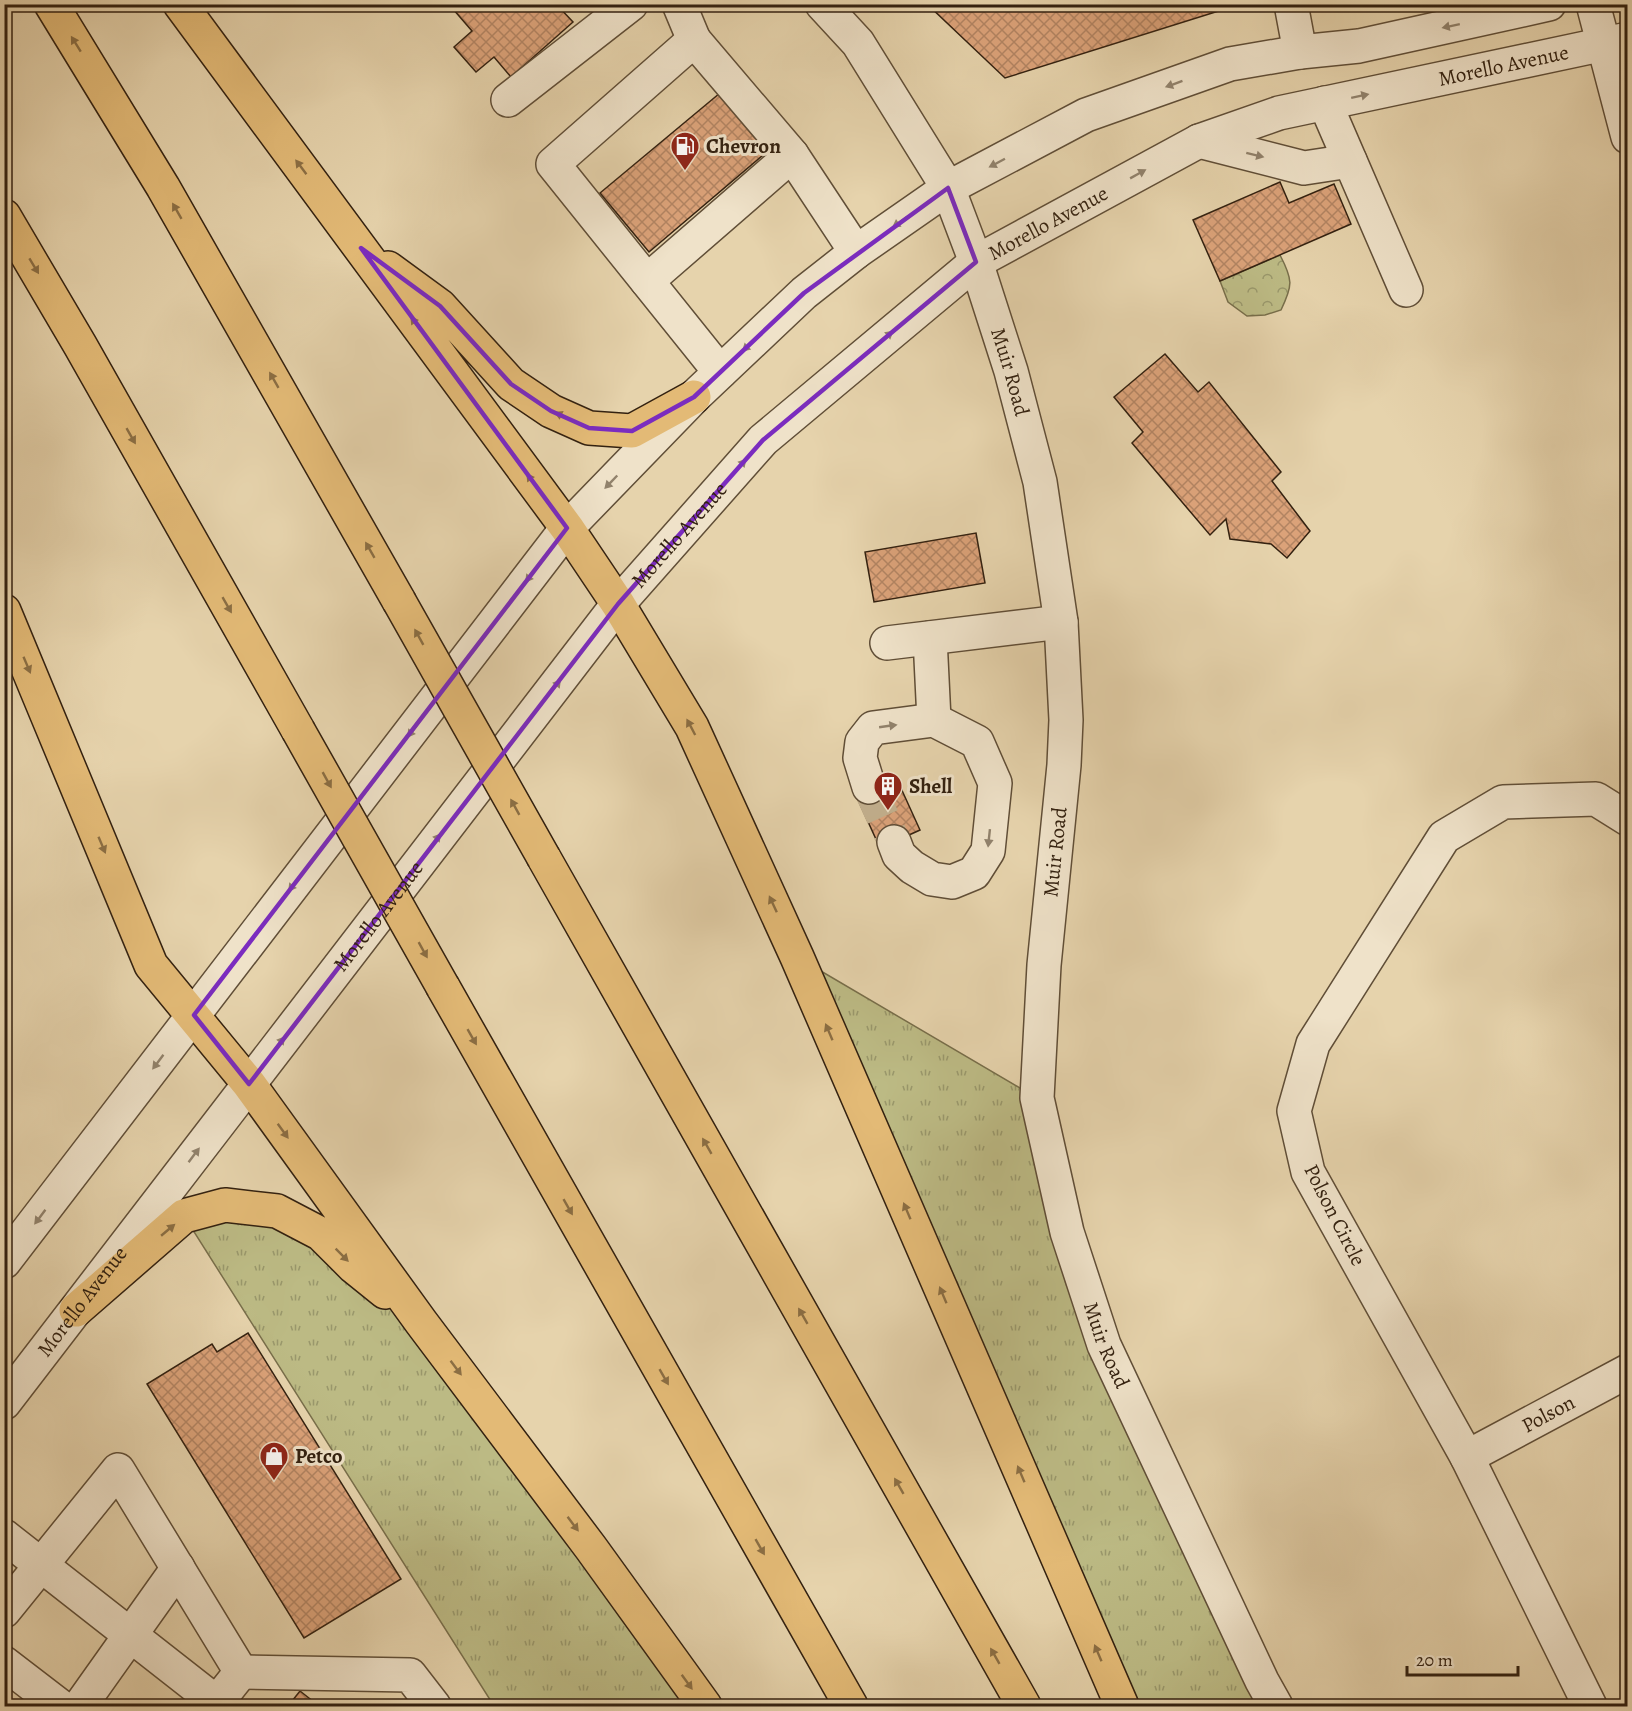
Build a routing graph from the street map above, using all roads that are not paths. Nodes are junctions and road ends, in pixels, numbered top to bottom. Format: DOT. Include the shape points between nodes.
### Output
graph roads {
  1 [pos="51,4"];
  2 [pos="180,4"];
  3 [pos="631,4"];
  4 [pos="679,4"];
  5 [pos="822,4"];
  6 [pos="1291,4"];
  7 [pos="1549,4"];
  8 [pos="1593,4"];
  9 [pos="694,40"];
  10 [pos="1615,42"];
  11 [pos="1300,52"];
  12 [pos="508,100"];
  13 [pos="1325,103"];
  14 [pos="1628,137"];
  15 [pos="1199,141"];
  16 [pos="792,155"];
  17 [pos="1350,162"];
  18 [pos="948,188"];
  19 [pos="4,216"];
  20 [pos="361,248"];
  21 [pos="856,252"];
  22 [pos="976,262"];
  23 [pos="647,281"];
  24 [pos="1406,290"];
  25 [pos="720,372"];
  26 [pos="694,397"];
  27 [pos="567,528"];
  28 [pos="618,604"];
  29 [pos="4,611"];
  30 [pos="1061,622"];
  31 [pos="930,638"];
  32 [pos="887,643"];
  33 [pos="934,720"];
  34 [pos="869,787"];
  35 [pos="1628,819"];
  36 [pos="894,842"];
  37 [pos="194,1016"];
  38 [pos="249,1083"];
  39 [pos="4,1262"];
  40 [pos="76,1310"];
  41 [pos="421,1322"];
  42 [pos="1628,1371"];
  43 [pos="4,1403"];
  44 [pos="1467,1457"];
  45 [pos="4,1536"];
  46 [pos="41,1564"];
  47 [pos="178,1568"];
  48 [pos="4,1611"];
  49 [pos="131,1634"];
  50 [pos="4,1663"];
  51 [pos="241,1672"];
  52 [pos="215,1705"];
  53 [pos="60,1707"];
  54 [pos="80,1707"];
  55 [pos="434,1707"];
  56 [pos="705,1707"];
  57 [pos="851,1707"];
  58 [pos="1024,1707"];
  59 [pos="1122,1707"];
  60 [pos="1276,1707"];
  61 [pos="1590,1707"];
  58 -- 1 [label="highway, one-way, bridge" via="163,187"];
  20 -- 2 [label="highway, one-way"];
  3 -- 12 [label="street"];
  4 -- 9 [label="street"];
  5 -- 18 [label="street, Muir Road" via="858,43"];
  6 -- 11 [label="street"];
  7 -- 11 [label="street, one-way" via="1359,45"];
  8 -- 10 [label="street"];
  9 -- 16 [label="street"];
  9 -- 23 [label="street" via="553,164"];
  13 -- 10 [label="street, Morello Avenue, one-way"];
  10 -- 14 [label="street"];
  11 -- 18 [label="street, one-way" via="1230,64 1086,115"];
  13 -- 15 [label="street, Morello Avenue" via="1279,113"];
  13 -- 17 [label="street"];
  15 -- 17 [label="street, one-way" via="1304,168"];
  22 -- 15 [label="street, Morello Avenue, one-way"];
  16 -- 21 [label="street"];
  16 -- 23 [label="street"];
  17 -- 24 [label="street"];
  18 -- 21 [label="street, one-way"];
  18 -- 22 [label="street, Muir Road"];
  19 -- 57 [label="highway, one-way, bridge"];
  26 -- 20 [label="highway, one-way" via="632,430 589,428 551,411 511,384 440,306"];
  27 -- 20 [label="highway, one-way"];
  21 -- 25 [label="street, one-way" via="804,293"];
  28 -- 22 [label="street, Morello Avenue, one-way" via="763,440"];
  22 -- 30 [label="street, Muir Road" via="1011,371 1040,482"];
  23 -- 25 [label="street"];
  25 -- 26 [label="street"];
  26 -- 27 [label="street, one-way"];
  27 -- 28 [label="highway"];
  27 -- 37 [label="street, one-way"];
  38 -- 28 [label="street, Morello Avenue, one-way"];
  59 -- 28 [label="highway, one-way" via="792,946 692,727"];
  29 -- 37 [label="highway, one-way" via="151,965"];
  30 -- 31 [label="street"];
  30 -- 60 [label="street, Muir Road" via="1065,754 1044,965 1037,1098 1067,1232 1104,1345"];
  31 -- 32 [label="street"];
  31 -- 33 [label="street"];
  34 -- 33 [label="street, one-way" via="861,758 862,741 873,728"];
  33 -- 36 [label="street, one-way" via="976,742 995,783 988,851 974,873 952,882 932,879 912,867 899,855"];
  35 -- 44 [label="street, Polson Circle" via="1596,799 1503,802 1444,837 1313,1044 1294,1112 1308,1172"];
  37 -- 38 [label="highway"];
  37 -- 39 [label="street, one-way"];
  40 -- 38 [label="street, Morello Avenue, one-way"];
  38 -- 41 [label="highway, one-way"];
  40 -- 41 [label="highway, one-way" via="184,1216 225,1205 277,1211 321,1234"];
  40 -- 43 [label="street, Morello Avenue"];
  41 -- 56 [label="highway, one-way"];
  42 -- 44 [label="street, Polson"];
  44 -- 61 [label="street, Polson Circle"];
  45 -- 46 [label="street"];
  46 -- 47 [label="street" via="118,1470"];
  46 -- 48 [label="street"];
  46 -- 49 [label="street"];
  47 -- 49 [label="street"];
  47 -- 51 [label="street"];
  49 -- 52 [label="street"];
  49 -- 54 [label="street"];
  50 -- 53 [label="street"];
  51 -- 52 [label="street"];
  51 -- 55 [label="street" via="410,1675"];
}
